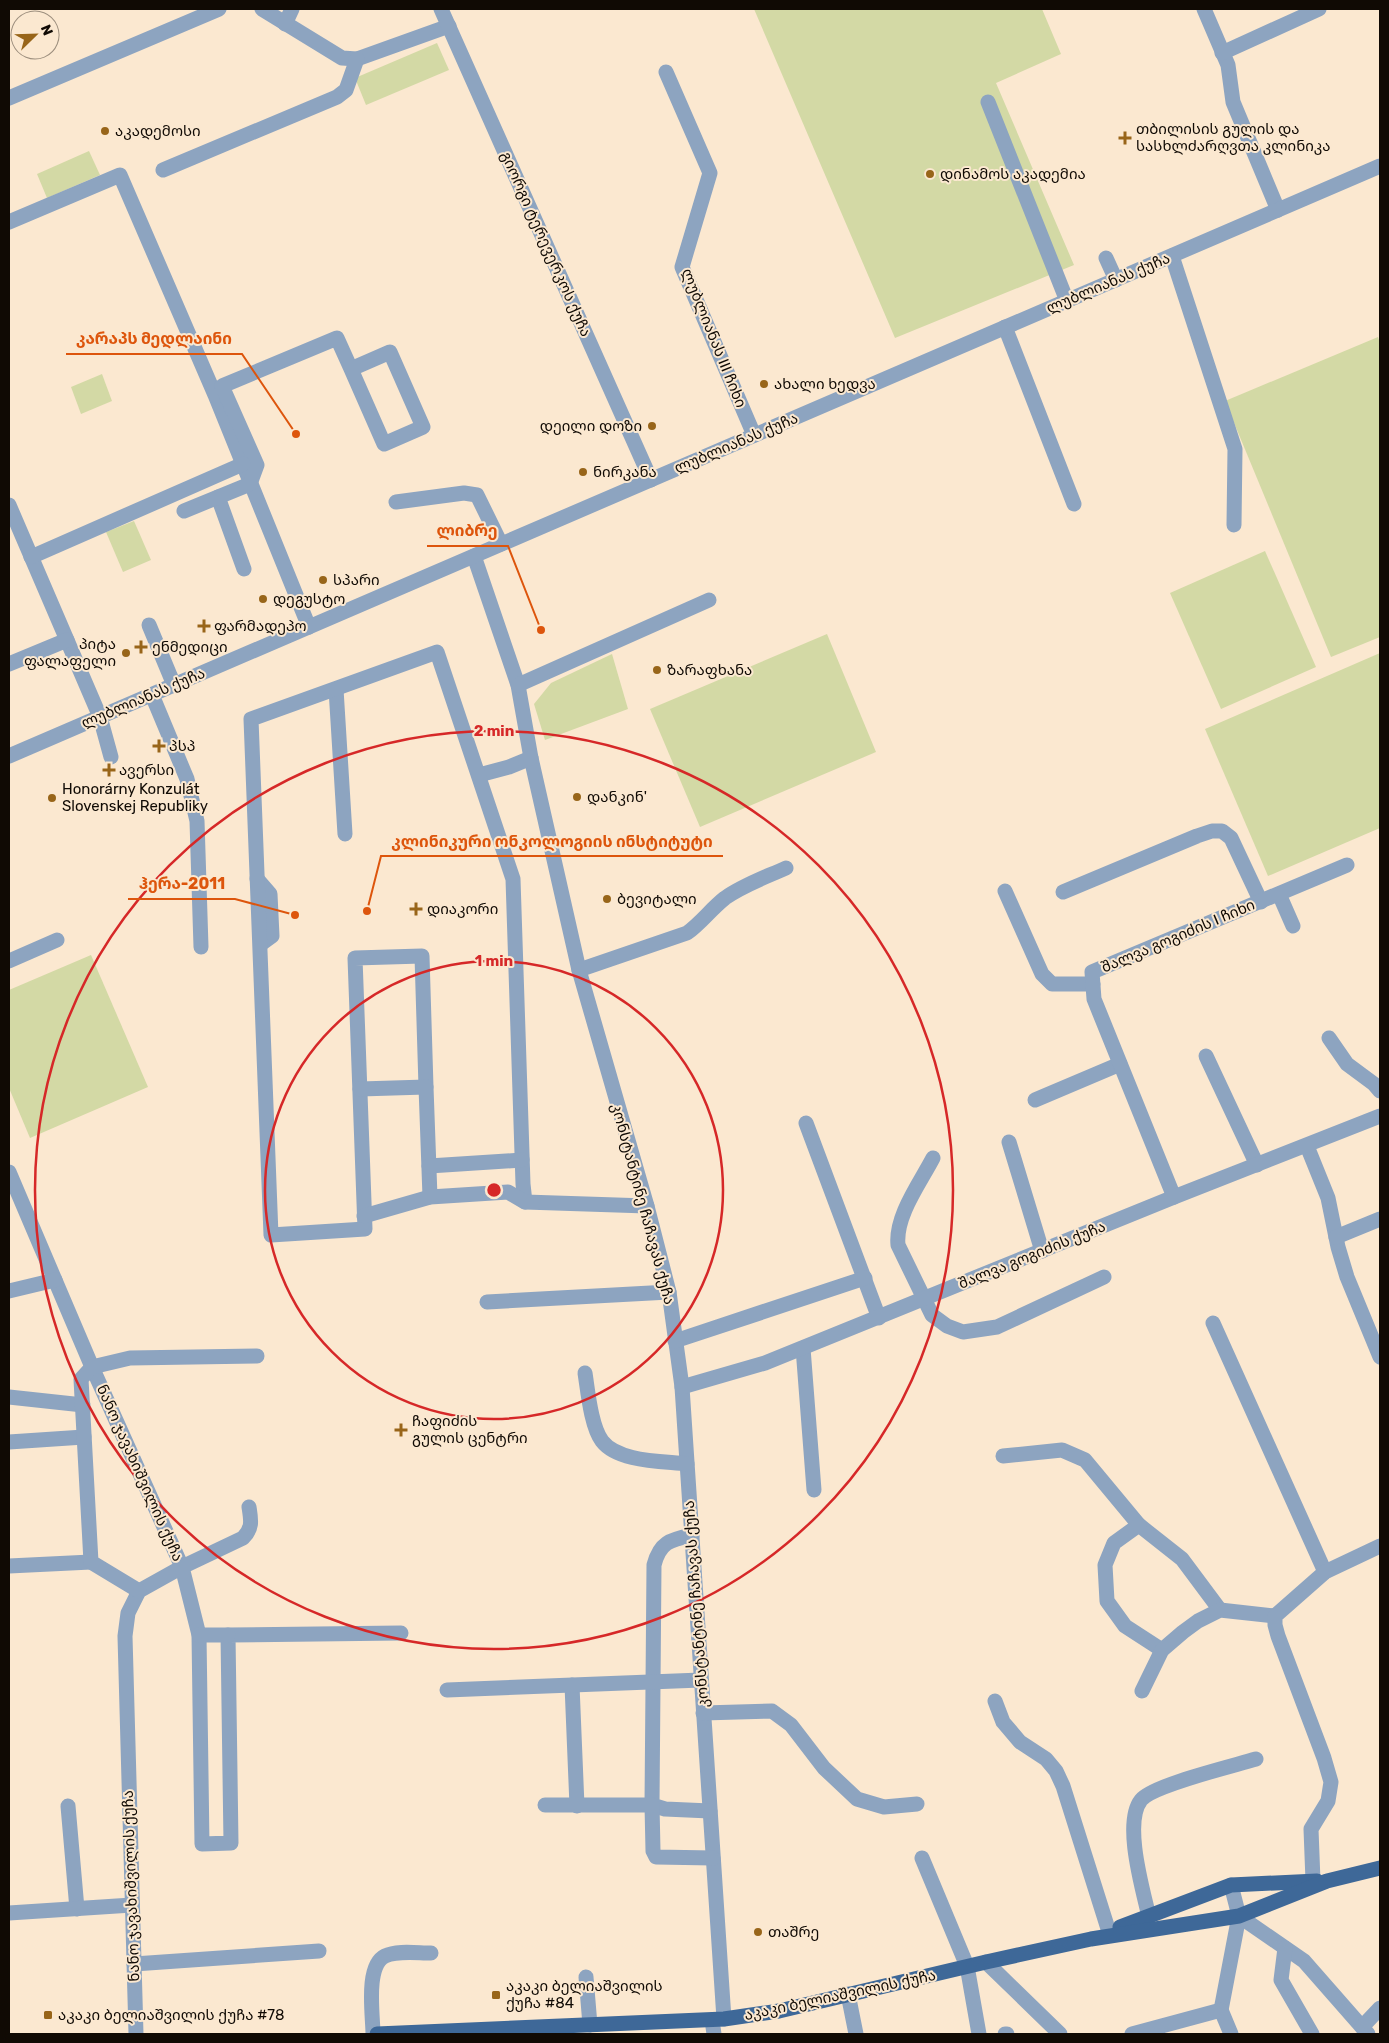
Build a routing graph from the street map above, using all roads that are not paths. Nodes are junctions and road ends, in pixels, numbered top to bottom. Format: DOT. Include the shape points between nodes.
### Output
graph roads {
  1 [pos="219,9"];
  2 [pos="262,9"];
  3 [pos="292,9"];
  4 [pos="441,9"];
  5 [pos="1204,9"];
  6 [pos="1319,9"];
  7 [pos="285,24"];
  8 [pos="449,26"];
  9 [pos="1222,53"];
  10 [pos="357,59"];
  11 [pos="666,72"];
  12 [pos="9,98"];
  13 [pos="988,102"];
  14 [pos="1380,166"];
  15 [pos="163,170"];
  16 [pos="1278,210"];
  17 [pos="9,222"];
  18 [pos="1172,256"];
  19 [pos="1106,258"];
  20 [pos="1116,280"];
  21 [pos="1067,301"];
  22 [pos="1005,327"];
  23 [pos="351,369"];
  24 [pos="754,436"];
  25 [pos="243,464"];
  26 [pos="651,480"];
  27 [pos="250,484"];
  28 [pos="218,497"];
  29 [pos="396,502"];
  30 [pos="1074,504"];
  31 [pos="9,505"];
  32 [pos="184,511"];
  33 [pos="1234,525"];
  34 [pos="501,544"];
  35 [pos="474,556"];
  36 [pos="31,557"];
  37 [pos="244,569"];
  38 [pos="709,600"];
  39 [pos="149,624"];
  40 [pos="309,627"];
  41 [pos="67,640"];
  42 [pos="9,664"];
  43 [pos="518,684"];
  44 [pos="174,685"];
  45 [pos="336,689"];
  46 [pos="152,695"];
  47 [pos="100,717"];
  48 [pos="9,756"];
  49 [pos="111,757"];
  50 [pos="531,758"];
  51 [pos="479,775"];
  52 [pos="344,834"];
  53 [pos="1347,865"];
  54 [pos="786,868"];
  55 [pos="1005,891"];
  56 [pos="1063,892"];
  57 [pos="1279,894"];
  58 [pos="1260,902"];
  59 [pos="1293,926"];
  60 [pos="57,940"];
  61 [pos="201,947"];
  62 [pos="9,961"];
  63 [pos="579,970"];
  64 [pos="1093,984"];
  65 [pos="1329,1038"];
  66 [pos="1206,1056"];
  67 [pos="1120,1064"];
  68 [pos="426,1087"];
  69 [pos="360,1089"];
  70 [pos="1380,1091"];
  71 [pos="1035,1100"];
  72 [pos="1380,1116"];
  73 [pos="806,1124"];
  74 [pos="1009,1142"];
  75 [pos="1307,1146"];
  76 [pos="933,1158"];
  77 [pos="522,1160"];
  78 [pos="1256,1165"];
  79 [pos="429,1166"];
  80 [pos="9,1172"];
  81 [pos="430,1197"];
  82 [pos="1174,1197"];
  83 [pos="525,1202"];
  84 [pos="647,1206"];
  85 [pos="364,1216"];
  86 [pos="1380,1220"];
  87 [pos="1336,1237"];
  88 [pos="1042,1251"];
  89 [pos="1104,1277"];
  90 [pos="865,1278"];
  91 [pos="55,1280"];
  92 [pos="9,1291"];
  93 [pos="669,1292"];
  94 [pos="924,1300"];
  95 [pos="487,1302"];
  96 [pos="878,1318"];
  97 [pos="1213,1323"];
  98 [pos="675,1341"];
  99 [pos="803,1348"];
  100 [pos="256,1356"];
  101 [pos="1380,1357"];
  102 [pos="92,1367"];
  103 [pos="585,1373"];
  104 [pos="682,1386"];
  105 [pos="9,1397"];
  106 [pos="83,1404"];
  107 [pos="84,1437"];
  108 [pos="9,1442"];
  109 [pos="1003,1456"];
  110 [pos="687,1464"];
  111 [pos="814,1490"];
  112 [pos="249,1507"];
  113 [pos="1138,1524"];
  114 [pos="692,1535"];
  115 [pos="1380,1546"];
  116 [pos="91,1562"];
  117 [pos="9,1566"];
  118 [pos="182,1567"];
  119 [pos="1325,1572"];
  120 [pos="139,1590"];
  121 [pos="1220,1610"];
  122 [pos="1275,1616"];
  123 [pos="401,1633"];
  124 [pos="199,1635"];
  125 [pos="228,1635"];
  126 [pos="1162,1650"];
  127 [pos="701,1680"];
  128 [pos="653,1682"];
  129 [pos="572,1685"];
  130 [pos="447,1690"];
  131 [pos="1142,1691"];
  132 [pos="995,1701"];
  133 [pos="704,1713"];
  134 [pos="1256,1759"];
  135 [pos="917,1804"];
  136 [pos="652,1805"];
  137 [pos="68,1806"];
  138 [pos="545,1806"];
  139 [pos="576,1806"];
  140 [pos="710,1811"];
  141 [pos="713,1858"];
  142 [pos="922,1858"];
  143 [pos="1380,1868"];
  144 [pos="1320,1881"];
  145 [pos="1231,1885"];
  146 [pos="132,1906"];
  147 [pos="78,1909"];
  148 [pos="9,1913"];
  149 [pos="1239,1916"];
  150 [pos="1149,1917"];
  151 [pos="1109,1932"];
  152 [pos="1091,1939"];
  153 [pos="1285,1948"];
  154 [pos="319,1951"];
  155 [pos="431,1953"];
  156 [pos="986,1962"];
  157 [pos="134,1964"];
  158 [pos="967,1966"];
  159 [pos="586,1977"];
  160 [pos="848,1994"];
  161 [pos="1380,2008"];
  162 [pos="1222,2010"];
  163 [pos="716,2024"];
  164 [pos="590,2025"];
  165 [pos="1365,2031"];
  166 [pos="501,2032"];
  167 [pos="136,2034"];
  168 [pos="375,2034"];
  169 [pos="384,2034"];
  170 [pos="856,2034"];
  171 [pos="979,2034"];
  172 [pos="1060,2034"];
  173 [pos="1132,2034"];
  174 [pos="1231,2034"];
  175 [pos="1312,2034"];
  1 -- 12 [label="street"];
  2 -- 7 [label="street"];
  3 -- 7 [label="street"];
  4 -- 8 [label="street, გიორგი ტერევერკოს ქუჩა"];
  5 -- 9 [label="street"];
  6 -- 9 [label="street"];
  7 -- 10 [label="street" via="342,58"];
  8 -- 10 [label="street"];
  8 -- 26 [label="street, გიორგი ტერევერკოს ქუჩა"];
  9 -- 16 [label="street" via="1228,65 1233,102"];
  10 -- 15 [label="street" via="346,90 337,97"];
  11 -- 24 [label="street, ლუბლიანას III ჩიხი" via="710,173 682,267"];
  13 -- 21 [label="street"];
  14 -- 16 [label="street, ლუბლიანას ქუჩა"];
  16 -- 18 [label="street, ლუბლიანას ქუჩა"];
  17 -- 25 [label="street" via="120,175"];
  18 -- 20 [label="street, ლუბლიანას ქუჩა"];
  18 -- 33 [label="street" via="1235,449"];
  19 -- 20 [label="street"];
  20 -- 21 [label="street, ლუბლიანას ქუჩა"];
  21 -- 22 [label="street, ლუბლიანას ქუჩა"];
  22 -- 24 [label="street, ლუბლიანას ქუჩა"];
  22 -- 30 [label="street"];
  23 -- 23 [label="street" via="384,444 423,427 390,352"];
  23 -- 27 [label="street" via="337,338 222,386 257,465"];
  24 -- 26 [label="street, ლუბლიანას ქუჩა"];
  25 -- 27 [label="street"];
  25 -- 36 [label="street"];
  26 -- 34 [label="street, ლუბლიანას ქუჩა"];
  27 -- 28 [label="street"];
  27 -- 40 [label="street"];
  28 -- 32 [label="street"];
  28 -- 37 [label="street"];
  29 -- 34 [label="street" via="464,493 477,495"];
  31 -- 36 [label="street"];
  34 -- 35 [label="street, ლუბლიანას ქუჩა"];
  35 -- 40 [label="street, ლუბლიანას ქუჩა"];
  35 -- 43 [label="street, კონსტანტინე ჩაჩავას ქუჩა"];
  36 -- 41 [label="street"];
  38 -- 43 [label="street"];
  39 -- 44 [label="street"];
  40 -- 44 [label="street, ლუბლიანას ქუჩა"];
  41 -- 42 [label="street"];
  41 -- 47 [label="street"];
  43 -- 50 [label="street, კონსტანტინე ჩაჩავას ქუჩა"];
  44 -- 46 [label="street, ლუბლიანას ქუჩა"];
  45 -- 51 [label="street" via="437,652"];
  45 -- 52 [label="street"];
  45 -- 85 [label="street" via="251,719 271,1235 365,1229"];
  46 -- 47 [label="street, ლუბლიანას ქუჩა"];
  46 -- 61 [label="street" via="187,780 197,821"];
  47 -- 48 [label="street, ლუბლიანას ქუჩა"];
  47 -- 49 [label="street"];
  50 -- 51 [label="street"];
  50 -- 63 [label="street, კონსტანტინე ჩაჩავას ქუჩა"];
  51 -- 77 [label="street" via="513,879"];
  53 -- 57 [label="street, შალვა გოგიძის I ჩიხი"];
  54 -- 63 [label="street" via="726,898 687,933"];
  55 -- 64 [label="street" via="1042,974 1052,984"];
  56 -- 58 [label="street" via="1197,836 1222,831 1231,838"];
  57 -- 58 [label="street, შალვა გოგიძის I ჩიხი"];
  57 -- 59 [label="street"];
  58 -- 64 [label="street, შალვა გოგიძის I ჩიხი" via="1092,972"];
  60 -- 62 [label="street"];
  63 -- 84 [label="street, კონსტანტინე ჩაჩავას ქუჩა"];
  64 -- 67 [label="street, შალვა გოგიძის I ჩიხი" via="1094,999"];
  65 -- 70 [label="street" via="1346,1064"];
  66 -- 78 [label="street"];
  67 -- 71 [label="street"];
  67 -- 82 [label="street, შალვა გოგიძის I ჩიხი"];
  68 -- 69 [label="street"];
  68 -- 69 [label="street" via="422,956 355,958"];
  68 -- 79 [label="street"];
  69 -- 85 [label="street"];
  72 -- 75 [label="street, შალვა გოგიძის ქუჩა"];
  73 -- 90 [label="street"];
  74 -- 88 [label="street"];
  75 -- 78 [label="street, შალვა გოგიძის ქუჩა"];
  75 -- 87 [label="street" via="1328,1198"];
  76 -- 94 [label="street" via="900,1220 896,1234"];
  77 -- 79 [label="street"];
  77 -- 83 [label="street"];
  78 -- 82 [label="street, შალვა გოგიძის ქუჩა"];
  79 -- 81 [label="street"];
  80 -- 91 [label="street, ნანო ჯავახიშვილის ქუჩა"];
  81 -- 83 [label="street" via="508,1192"];
  81 -- 85 [label="street"];
  82 -- 88 [label="street, შალვა გოგიძის ქუჩა"];
  83 -- 84 [label="street"];
  84 -- 93 [label="street, კონსტანტინე ჩაჩავას ქუჩა"];
  86 -- 87 [label="street"];
  87 -- 101 [label="street" via="1347,1277"];
  88 -- 94 [label="street, შალვა გოგიძის ქუჩა"];
  89 -- 94 [label="street" via="997,1327 980,1330 963,1332 947,1326 932,1316"];
  90 -- 96 [label="street"];
  90 -- 98 [label="street"];
  91 -- 92 [label="street"];
  91 -- 102 [label="street, ნანო ჯავახიშვილის ქუჩა"];
  93 -- 95 [label="street"];
  93 -- 98 [label="street, კონსტანტინე ჩაჩავას ქუჩა"];
  94 -- 96 [label="street, შალვა გოგიძის ქუჩა"];
  96 -- 99 [label="street, შალვა გოგიძის ქუჩა"];
  97 -- 119 [label="street"];
  98 -- 104 [label="street, კონსტანტინე ჩაჩავას ქუჩა"];
  99 -- 104 [label="street, შალვა გოგიძის ქუჩა" via="765,1363"];
  99 -- 111 [label="street"];
  100 -- 102 [label="street" via="130,1358"];
  102 -- 106 [label="street" via="81,1379"];
  102 -- 118 [label="street, ნანო ჯავახიშვილის ქუჩა"];
  103 -- 110 [label="street" via="596,1429 602,1442 629,1457"];
  104 -- 110 [label="street, კონსტანტინე ჩაჩავას ქუჩა"];
  105 -- 106 [label="street"];
  106 -- 107 [label="street"];
  107 -- 108 [label="street"];
  107 -- 116 [label="street"];
  109 -- 113 [label="street" via="1062,1450 1085,1460"];
  110 -- 114 [label="street, კონსტანტინე ჩაჩავას ქუჩა"];
  112 -- 118 [label="street" via="251,1525 243,1538"];
  113 -- 121 [label="street" via="1182,1559"];
  113 -- 126 [label="street" via="1114,1543 1106,1565 1107,1601 1125,1626"];
  114 -- 127 [label="street, კონსტანტინე ჩაჩავას ქუჩა"];
  114 -- 128 [label="street" via="670,1540 658,1552 654,1565"];
  115 -- 119 [label="street"];
  116 -- 117 [label="street"];
  116 -- 120 [label="street"];
  118 -- 120 [label="street, ნანო ჯავახიშვილის ქუჩა"];
  118 -- 124 [label="street"];
  119 -- 122 [label="street"];
  120 -- 146 [label="street, ნანო ჯავახიშვილის ქუჩა" via="128,1613 124,1659"];
  121 -- 122 [label="street"];
  121 -- 126 [label="street" via="1183,1632"];
  122 -- 144 [label="street" via="1278,1636 1331,1782 1328,1802 1311,1829"];
  123 -- 125 [label="street"];
  124 -- 125 [label="street"];
  124 -- 125 [label="street" via="202,1844 231,1843"];
  126 -- 131 [label="street"];
  127 -- 128 [label="street"];
  127 -- 133 [label="street, კონსტანტინე ჩაჩავას ქუჩა"];
  128 -- 129 [label="street"];
  128 -- 136 [label="street"];
  129 -- 130 [label="street"];
  129 -- 139 [label="street"];
  132 -- 151 [label="street" via="1003,1722 1020,1742 1046,1759 1056,1771"];
  133 -- 135 [label="street" via="772,1711 791,1725 824,1768 857,1800 884,1807"];
  133 -- 140 [label="street, კონსტანტინე ჩაჩავას ქუჩა"];
  134 -- 150 [label="street" via="1155,1790 1140,1801 1134,1819 1133,1839"];
  136 -- 139 [label="street"];
  136 -- 140 [label="street"];
  136 -- 141 [label="street" via="653,1851 656,1857"];
  137 -- 147 [label="street"];
  138 -- 139 [label="street"];
  140 -- 141 [label="street, კონსტანტინე ჩაჩავას ქუჩა"];
  141 -- 163 [label="street, კონსტანტინე ჩაჩავას ქუჩა"];
  142 -- 158 [label="street"];
  143 -- 144 [label="main road, აკაკი ბელიაშვილის ქუჩა"];
  144 -- 145 [label="main road, აკაკი ბელიაშვილის ქუჩა"];
  144 -- 149 [label="main road, აკაკი ბელიაშვილის ქუჩა"];
  145 -- 149 [label="street"];
  145 -- 150 [label="main road, აკაკი ბელიაშვილის ქუჩა"];
  146 -- 147 [label="street"];
  146 -- 157 [label="street, ნანო ჯავახიშვილის ქუჩა"];
  147 -- 148 [label="street"];
  149 -- 152 [label="main road, აკაკი ბელიაშვილის ქუჩა"];
  149 -- 153 [label="street"];
  149 -- 162 [label="street"];
  150 -- 151 [label="main road, აკაკი ბელიაშვილის ქუჩა"];
  151 -- 152 [label="main road, აკაკი ბელიაშვილის ქუჩა"];
  152 -- 156 [label="main road, აკაკი ბელიაშვილის ქუჩა"];
  153 -- 165 [label="street" via="1304,1962"];
  153 -- 175 [label="street" via="1281,1980"];
  154 -- 157 [label="street"];
  155 -- 168 [label="street" via="382,1957 371,1979"];
  156 -- 158 [label="main road, აკაკი ბელიაშვილის ქუჩა"];
  156 -- 172 [label="street"];
  157 -- 167 [label="street, ნანო ჯავახიშვილის ქუჩა"];
  158 -- 160 [label="main road, აკაკი ბელიაშვილის ქუჩა"];
  158 -- 171 [label="street"];
  159 -- 164 [label="street"];
  160 -- 163 [label="main road, აკაკი ბელიაშვილის ქუჩა"];
  160 -- 170 [label="street"];
  161 -- 165 [label="street"];
  162 -- 173 [label="street"];
  162 -- 174 [label="street"];
  163 -- 164 [label="main road, აკაკი ბელიაშვილის ქუჩა"];
  164 -- 166 [label="main road, აკაკი ბელიაშვილის ქუჩა"];
  166 -- 169 [label="main road, აკაკი ბელიაშვილის ქუჩა"];
  168 -- 169 [label="main road, აკაკი ბელიაშვილის ქუჩა"];
}
